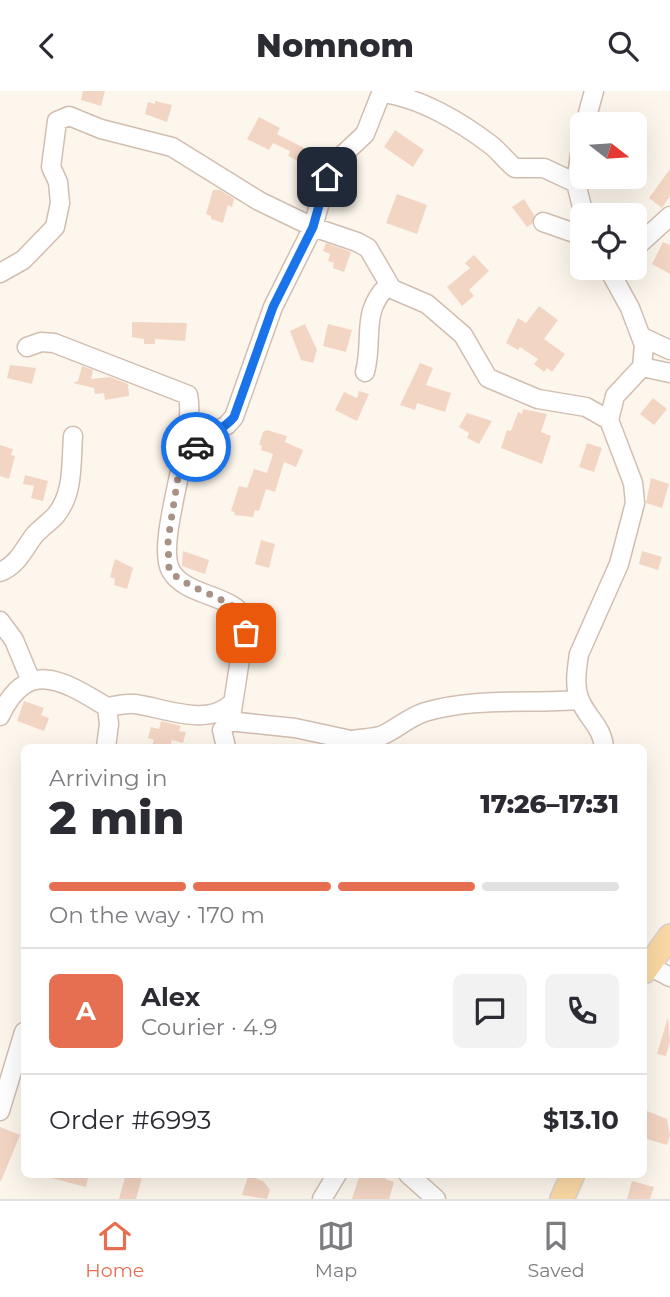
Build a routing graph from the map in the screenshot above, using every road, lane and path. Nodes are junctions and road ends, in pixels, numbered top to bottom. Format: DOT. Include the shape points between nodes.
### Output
graph roads {
  1 [pos="594,91"];
  2 [pos="382,92"];
  3 [pos="588,112"];
  4 [pos="570,180"];
  5 [pos="670,216"];
  6 [pos="543,222"];
  7 [pos="313,227"];
  8 [pos="570,231"];
  9 [pos="647,237"];
  10 [pos="0,273"];
  11 [pos="614,280"];
  12 [pos="388,285"];
  13 [pos="642,337"];
  14 [pos="27,347"];
  15 [pos="670,350"];
  16 [pos="642,367"];
  17 [pos="365,372"];
  18 [pos="670,373"];
  19 [pos="609,420"];
  20 [pos="73,436"];
  21 [pos="181,466"];
  22 [pos="0,572"];
  23 [pos="0,621"];
  24 [pos="31,681"];
  25 [pos="580,700"];
  26 [pos="107,707"];
  27 [pos="230,713"];
  28 [pos="0,716"];
  29 [pos="342,743"];
  30 [pos="106,744"];
  31 [pos="225,744"];
  32 [pos="603,744"];
  33 [pos="670,936"];
  34 [pos="647,967"];
  35 [pos="647,968"];
  36 [pos="670,977"];
  37 [pos="21,1042"];
  38 [pos="0,1111"];
  39 [pos="335,1178"];
  40 [pos="412,1178"];
  41 [pos="572,1178"];
  42 [pos="565,1198"];
  43 [pos="322,1199"];
  44 [pos="436,1199"];
  1 -- 3 [label="street"];
  2 -- 4 [label="street" via="429,108 474,133 515,168 544,169"];
  2 -- 7 [label="street" via="365,134 334,163"];
  5 -- 9 [label="street"];
  6 -- 8 [label="street"];
  7 -- 10 [label="street" via="231,187 172,147 62,116 51,153 60,203 55,227 23,260"];
  7 -- 12 [label="street" via="368,248"];
  7 -- 21 [label="street" via="273,307 234,417 202,439"];
  11 -- 13 [label="street"];
  12 -- 17 [label="street" via="370,310"];
  12 -- 19 [label="street" via="439,312 470,344 488,378 538,399 586,407"];
  13 -- 15 [label="street"];
  13 -- 16 [label="street"];
  14 -- 21 [label="street" via="54,343 188,395"];
  16 -- 18 [label="street"];
  16 -- 19 [label="street" via="615,395"];
  19 -- 25 [label="street" via="633,482 635,503 620,564 579,654 576,682"];
  20 -- 22 [label="street" via="65,501 17,561"];
  21 -- 27 [label="street" via="168,540 169,570 238,610 246,620"];
  23 -- 24 [label="street" via="14,640"];
  24 -- 26 [label="street" via="72,685"];
  24 -- 28 [label="street" via="14,694"];
  25 -- 29 [label="street" via="470,702 409,718 382,735"];
  25 -- 32 [label="street" via="600,729"];
  26 -- 27 [label="street" via="133,704 200,714"];
  26 -- 30 [label="street"];
  27 -- 29 [label="street"];
  27 -- 31 [label="street" via="222,730"];
  33 -- 34 [label="main road"];
  35 -- 36 [label="street"];
  37 -- 38 [label="street"];
  39 -- 43 [label="street"];
  40 -- 44 [label="street"];
  41 -- 42 [label="main road"];
}
